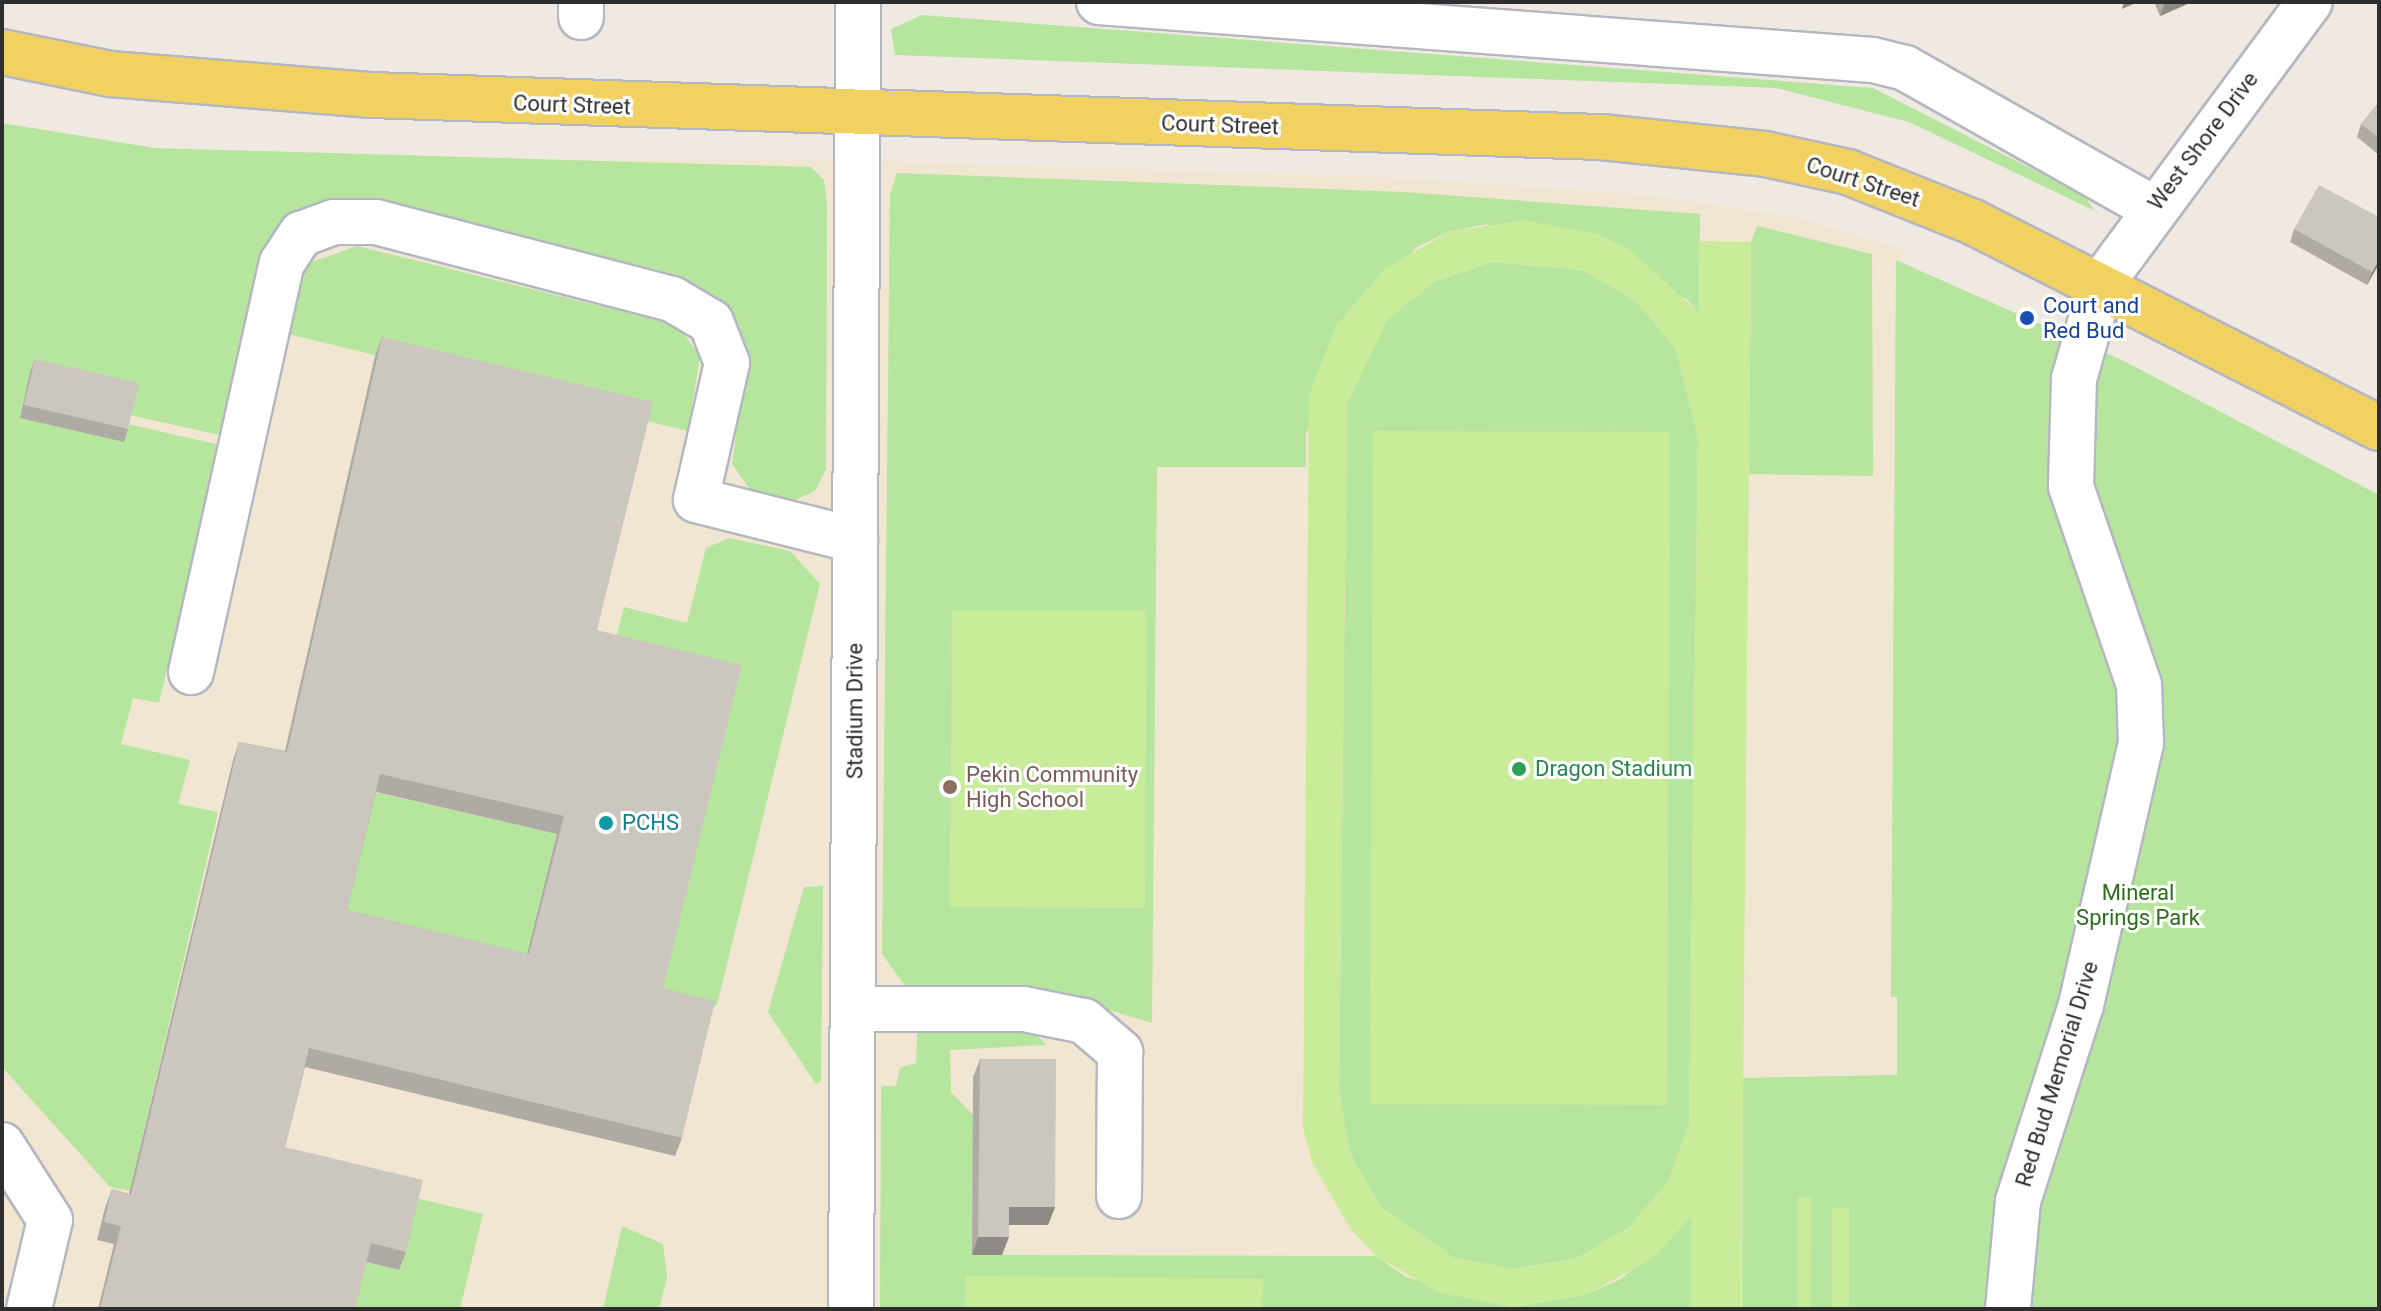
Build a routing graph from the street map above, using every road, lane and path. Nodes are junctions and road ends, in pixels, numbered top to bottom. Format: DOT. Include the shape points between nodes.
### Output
graph roads {
  1 [pos="858,2"];
  2 [pos="1099,2"];
  3 [pos="2310,2"];
  4 [pos="2,52"];
  5 [pos="857,114"];
  6 [pos="2151,207"];
  7 [pos="2101,284"];
  8 [pos="2379,428"];
  9 [pos="855,540"];
  10 [pos="191,672"];
  11 [pos="853,1009"];
  12 [pos="2,1145"];
  13 [pos="1119,1196"];
  14 [pos="29,1309"];
  15 [pos="851,1309"];
  16 [pos="2008,1309"];
  1 -- 5 [label="street, Stadium Drive"];
  2 -- 6 [label="street" via="1873,60 1905,68"];
  3 -- 6 [label="street, West Shore Drive"];
  4 -- 5 [label="main road, Court Street" via="209,85"];
  5 -- 7 [label="main road, Court Street" via="1601,137 1765,154 1887,185"];
  5 -- 9 [label="street, Stadium Drive"];
  6 -- 7 [label="street, West Shore Drive"];
  7 -- 8 [label="main road, Court Street"];
  7 -- 16 [label="street, Red Bud Memorial Drive" via="2074,379 2071,486 2139,685 2141,744 2081,1005 2018,1201"];
  9 -- 10 [label="street" via="696,500 727,363 711,322 672,299 376,222 334,222 301,234 282,263"];
  9 -- 11 [label="street, Stadium Drive"];
  11 -- 13 [label="street" via="1024,1009 1084,1021 1120,1052"];
  11 -- 15 [label="street, Stadium Drive"];
  12 -- 14 [label="street" via="50,1220"];
}
